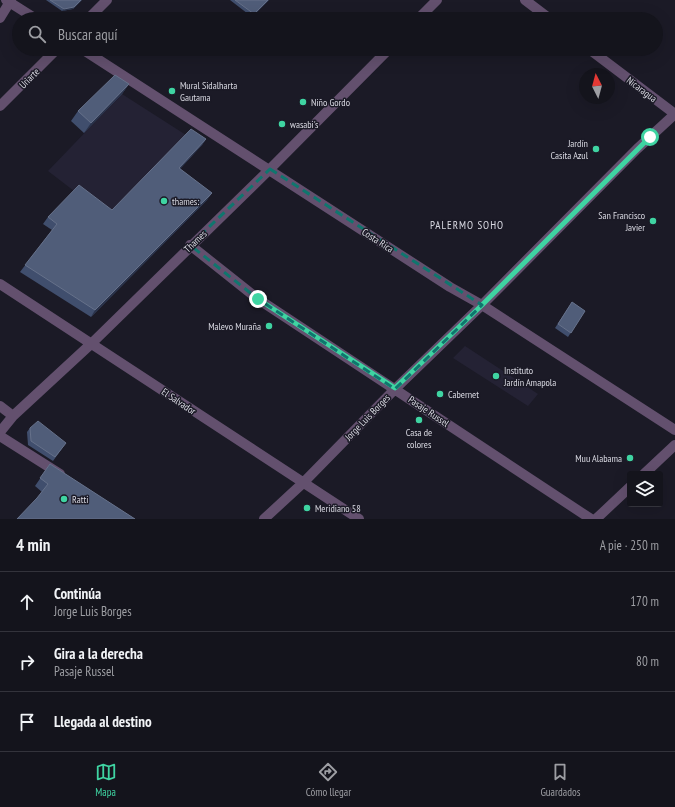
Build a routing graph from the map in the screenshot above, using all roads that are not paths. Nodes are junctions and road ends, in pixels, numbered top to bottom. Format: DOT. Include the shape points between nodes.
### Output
graph roads {
  1 [pos="106,0"];
  2 [pos="437,0"];
  3 [pos="525,0"];
  4 [pos="9,1"];
  5 [pos="26,12"];
  6 [pos="95,12"];
  7 [pos="425,12"];
  8 [pos="541,12"];
  9 [pos="0,18"];
  10 [pos="50,56"];
  11 [pos="93,56"];
  12 [pos="382,56"];
  13 [pos="598,56"];
  14 [pos="0,106"];
  15 [pos="675,114"];
  16 [pos="270,169"];
  17 [pos="190,245"];
  18 [pos="0,284"];
  19 [pos="482,305"];
  20 [pos="92,343"];
  21 [pos="395,388"];
  22 [pos="0,406"];
  23 [pos="13,416"];
  24 [pos="675,430"];
  25 [pos="0,432"];
  26 [pos="0,436"];
  27 [pos="675,445"];
  28 [pos="647,471"];
  29 [pos="71,482"];
  30 [pos="303,483"];
  31 [pos="627,490"];
  32 [pos="264,519"];
  33 [pos="359,519"];
  34 [pos="591,519"];
  35 [pos="596,519"];
  1 -- 6 [label="street"];
  2 -- 7 [label="street"];
  3 -- 8 [label="street"];
  4 -- 5 [label="street"];
  4 -- 9 [label="street"];
  10 -- 14 [label="street, Uriarte"];
  11 -- 16 [label="street, Costa Rica"];
  12 -- 16 [label="street, Thames"];
  13 -- 15 [label="street, Nicaragua"];
  15 -- 19 [label="street, Jorge Luis Borges"];
  16 -- 17 [label="street, Thames"];
  16 -- 19 [label="street, Costa Rica"];
  17 -- 20 [label="street, Thames"];
  17 -- 21 [label="street, Pasaje Russel" via="258,299"];
  18 -- 20 [label="street, El Salvador"];
  19 -- 21 [label="street, Jorge Luis Borges"];
  19 -- 24 [label="street, Costa Rica"];
  20 -- 23 [label="street, Thames"];
  20 -- 30 [label="street, El Salvador"];
  21 -- 30 [label="street, Jorge Luis Borges"];
  21 -- 34 [label="street, Pasaje Russel"];
  22 -- 23 [label="street"];
  23 -- 25 [label="street, Thames"];
  26 -- 29 [label="street"];
  27 -- 28 [label="street"];
  30 -- 32 [label="street, Jorge Luis Borges"];
  30 -- 33 [label="street, El Salvador"];
  31 -- 35 [label="street"];
}
